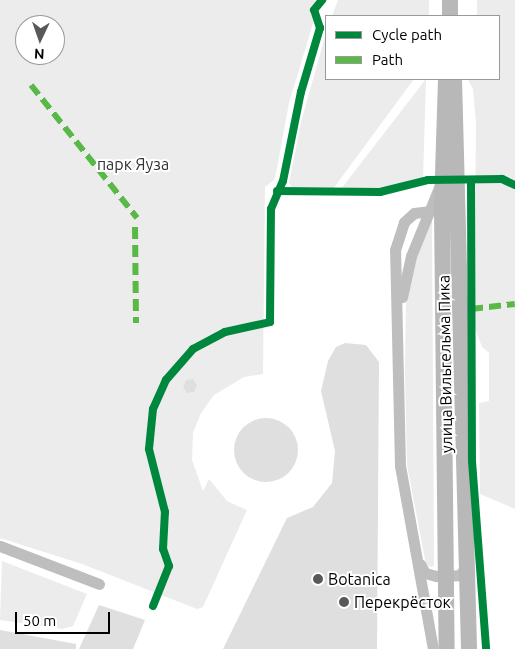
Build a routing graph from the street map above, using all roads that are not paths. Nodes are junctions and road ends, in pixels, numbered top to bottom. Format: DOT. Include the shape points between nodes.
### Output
graph roads {
  1 [pos="450,0"];
  2 [pos="450,15"];
  3 [pos="446,80"];
  4 [pos="454,80"];
  5 [pos="436,209"];
  6 [pos="459,220"];
  7 [pos="398,316"];
  8 [pos="0,546"];
  9 [pos="420,564"];
  10 [pos="466,566"];
  11 [pos="447,576"];
  12 [pos="99,584"];
  13 [pos="433,649"];
  14 [pos="447,649"];
  15 [pos="470,649"];
  1 -- 2 [label="main road"];
  3 -- 5 [label="main road, улица Вильгельма Пика" via="442,180"];
  4 -- 6 [label="main road, улица Вильгельма Пика"];
  5 -- 6 [label="street" via="451,210"];
  5 -- 7 [label="street" via="411,256"];
  5 -- 7 [label="street" via="414,213 398,234 395,250"];
  5 -- 11 [label="main road, улица Вильгельма Пика"];
  6 -- 10 [label="main road, улица Вильгельма Пика"];
  7 -- 9 [label="street" via="400,466"];
  8 -- 12 [label="street"];
  9 -- 11 [label="street" via="430,575"];
  9 -- 13 [label="street"];
  10 -- 11 [label="street" via="463,574"];
  10 -- 15 [label="main road, улица Вильгельма Пика"];
  11 -- 14 [label="main road, улица Вильгельма Пика"];
}
